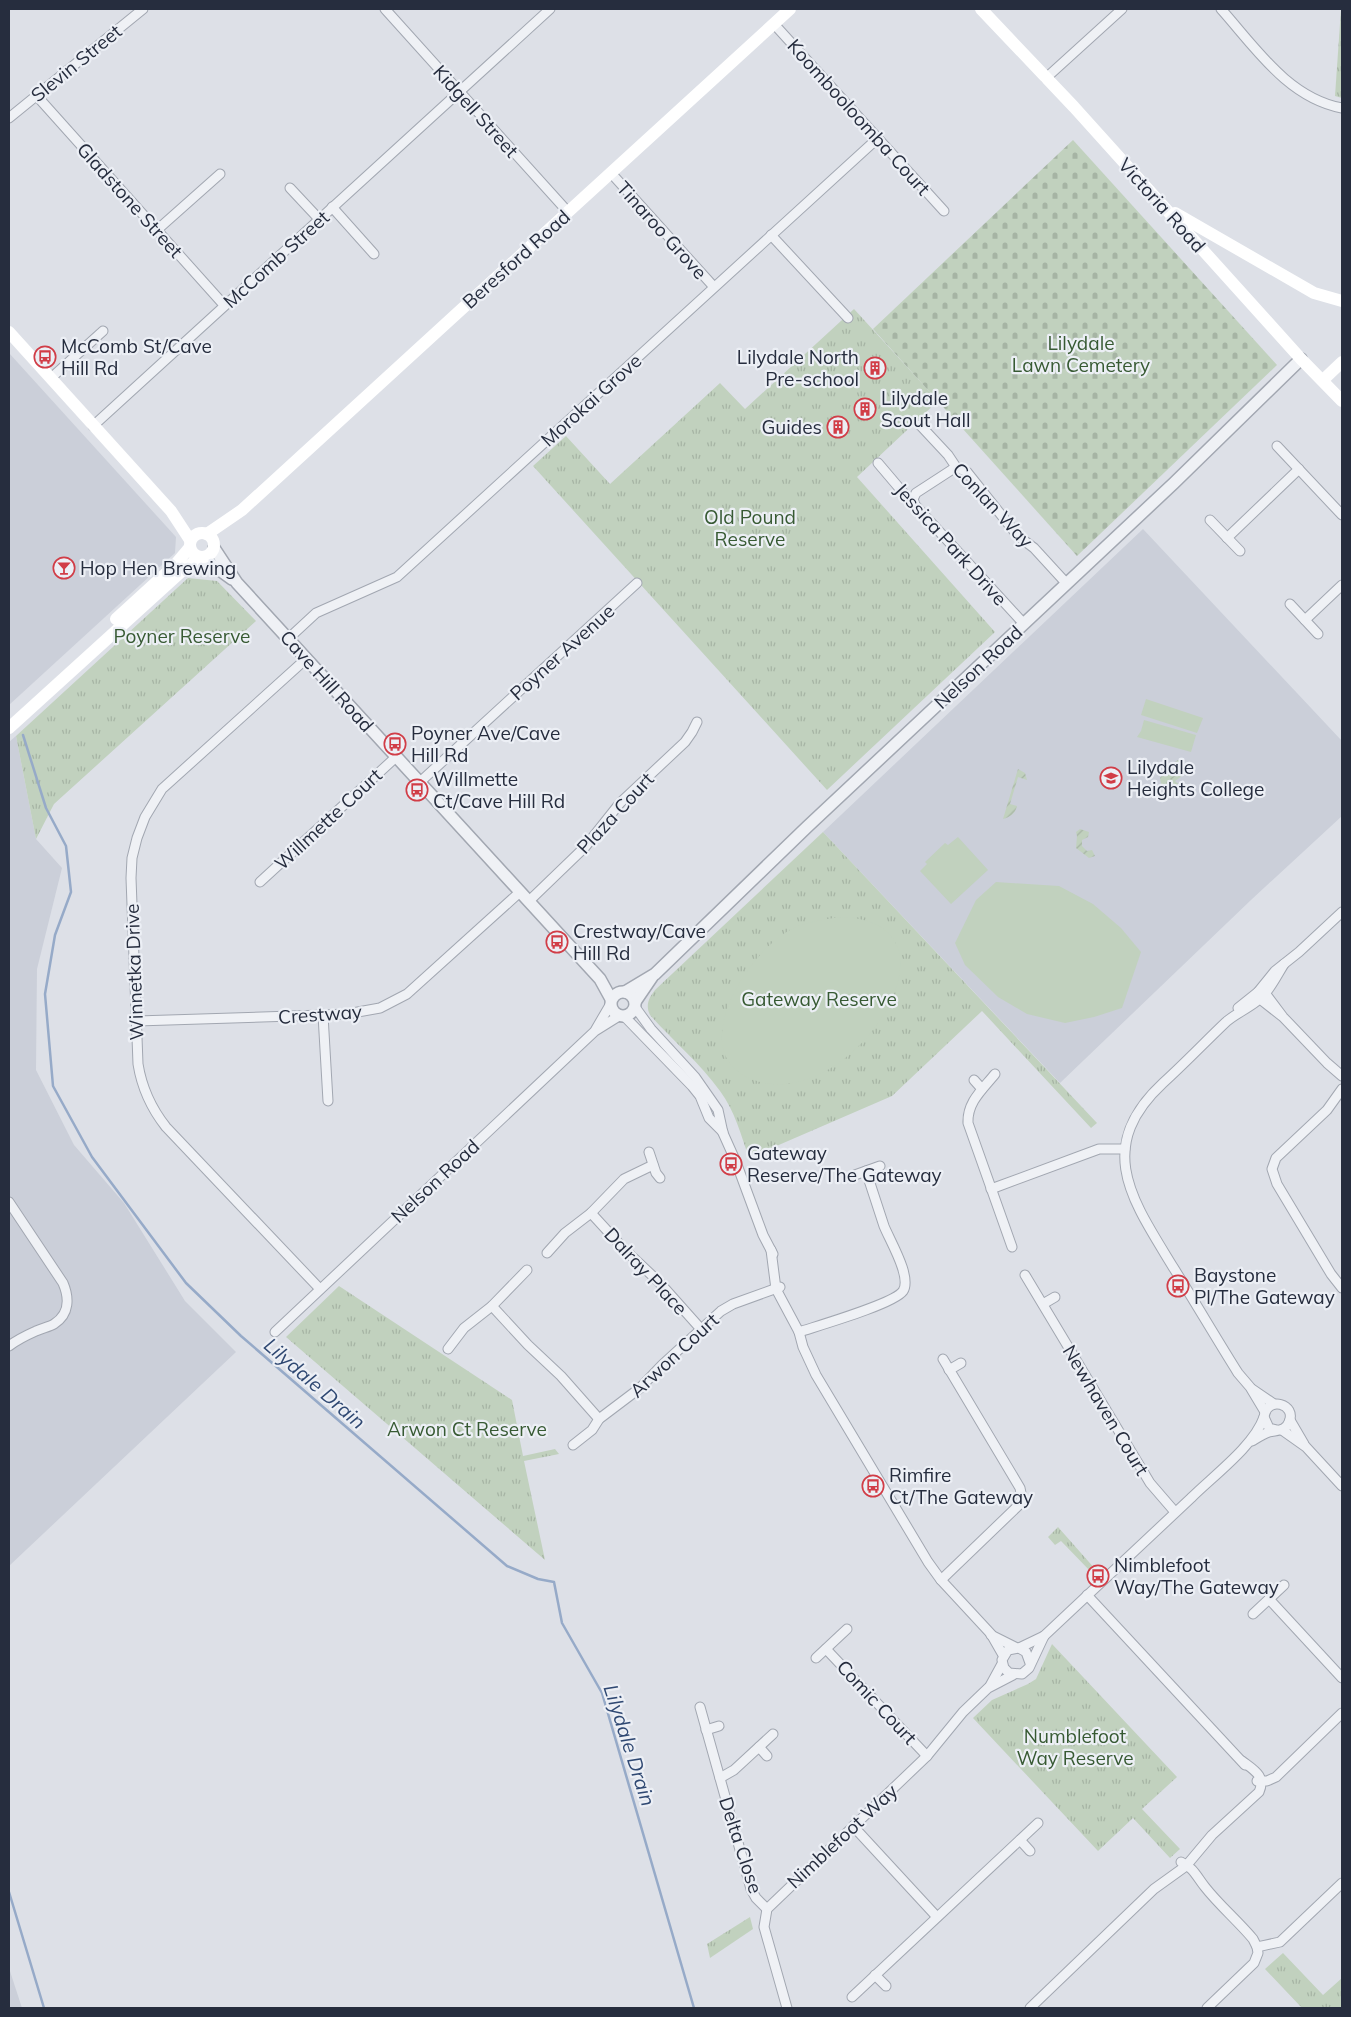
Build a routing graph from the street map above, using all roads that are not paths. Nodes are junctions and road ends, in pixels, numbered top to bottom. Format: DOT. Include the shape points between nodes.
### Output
graph roads {
  1 [pos="143,9"];
  2 [pos="385,9"];
  3 [pos="550,9"];
  4 [pos="790,9"];
  5 [pos="981,9"];
  6 [pos="1122,9"];
  7 [pos="1221,9"];
  8 [pos="774,24"];
  9 [pos="1046,78"];
  10 [pos="459,92"];
  11 [pos="36,95"];
  12 [pos="1342,108"];
  13 [pos="9,118"];
  14 [pos="878,138"];
  15 [pos="611,173"];
  16 [pos="220,174"];
  17 [pos="290,188"];
  18 [pos="1163,206"];
  19 [pos="332,208"];
  20 [pos="944,211"];
  21 [pos="568,212"];
  22 [pos="319,219"];
  23 [pos="157,230"];
  24 [pos="771,235"];
  25 [pos="374,254"];
  26 [pos="714,287"];
  27 [pos="1342,301"];
  28 [pos="224,305"];
  29 [pos="848,318"];
  30 [pos="103,331"];
  31 [pos="9,332"];
  32 [pos="1301,359"];
  33 [pos="1342,362"];
  34 [pos="51,378"];
  35 [pos="1323,380"];
  36 [pos="1342,401"];
  37 [pos="920,425"];
  38 [pos="93,426"];
  39 [pos="1277,446"];
  40 [pos="878,463"];
  41 [pos="956,467"];
  42 [pos="1299,469"];
  43 [pos="913,499"];
  44 [pos="171,511"];
  45 [pos="1342,515"];
  46 [pos="1210,520"];
  47 [pos="1227,538"];
  48 [pos="210,540"];
  49 [pos="190,544"];
  50 [pos="1240,551"];
  51 [pos="201,558"];
  52 [pos="237,582"];
  53 [pos="637,582"];
  54 [pos="1067,584"];
  55 [pos="1342,585"];
  56 [pos="1290,604"];
  57 [pos="1305,620"];
  58 [pos="1024,624"];
  59 [pos="1318,634"];
  60 [pos="288,638"];
  61 [pos="307,658"];
  62 [pos="9,717"];
  63 [pos="697,722"];
  64 [pos="9,728"];
  65 [pos="396,757"];
  66 [pos="420,782"];
  67 [pos="260,882"];
  68 [pos="520,892"];
  69 [pos="529,901"];
  70 [pos="1342,912"];
  71 [pos="655,974"];
  72 [pos="1261,994"];
  73 [pos="617,997"];
  74 [pos="635,1004"];
  75 [pos="323,1015"];
  76 [pos="622,1016"];
  77 [pos="137,1021"];
  78 [pos="595,1031"];
  79 [pos="1327,1063"];
  80 [pos="995,1074"];
  81 [pos="1342,1076"];
  82 [pos="974,1080"];
  83 [pos="1342,1084"];
  84 [pos="982,1089"];
  85 [pos="1342,1089"];
  86 [pos="1342,1098"];
  87 [pos="328,1102"];
  88 [pos="1327,1110"];
  89 [pos="723,1133"];
  90 [pos="1125,1150"];
  91 [pos="648,1152"];
  92 [pos="653,1165"];
  93 [pos="880,1166"];
  94 [pos="866,1171"];
  95 [pos="852,1176"];
  96 [pos="660,1178"];
  97 [pos="991,1189"];
  98 [pos="9,1202"];
  99 [pos="591,1213"];
  100 [pos="1012,1246"];
  101 [pos="546,1253"];
  102 [pos="527,1270"];
  103 [pos="1026,1275"];
  104 [pos="1339,1277"];
  105 [pos="779,1288"];
  106 [pos="1342,1288"];
  107 [pos="320,1289"];
  108 [pos="1055,1297"];
  109 [pos="1043,1304"];
  110 [pos="492,1306"];
  111 [pos="700,1328"];
  112 [pos="802,1331"];
  113 [pos="275,1332"];
  114 [pos="9,1346"];
  115 [pos="448,1349"];
  116 [pos="943,1359"];
  117 [pos="961,1363"];
  118 [pos="949,1370"];
  119 [pos="1250,1387"];
  120 [pos="1274,1404"];
  121 [pos="1264,1415"];
  122 [pos="599,1419"];
  123 [pos="1290,1420"];
  124 [pos="1279,1430"];
  125 [pos="1249,1442"];
  126 [pos="573,1445"];
  127 [pos="1306,1447"];
  128 [pos="1342,1486"];
  129 [pos="1175,1512"];
  130 [pos="941,1580"];
  131 [pos="1284,1584"];
  132 [pos="1087,1595"];
  133 [pos="1268,1599"];
  134 [pos="1253,1614"];
  135 [pos="847,1629"];
  136 [pos="991,1634"];
  137 [pos="1044,1636"];
  138 [pos="1017,1647"];
  139 [pos="826,1649"];
  140 [pos="816,1658"];
  141 [pos="1003,1660"];
  142 [pos="1030,1663"];
  143 [pos="1013,1675"];
  144 [pos="1342,1678"];
  145 [pos="988,1688"];
  146 [pos="700,1708"];
  147 [pos="1342,1713"];
  148 [pos="719,1726"];
  149 [pos="706,1730"];
  150 [pos="773,1734"];
  151 [pos="759,1747"];
  152 [pos="767,1756"];
  153 [pos="927,1756"];
  154 [pos="720,1778"];
  155 [pos="1260,1780"];
  156 [pos="1038,1823"];
  157 [pos="853,1826"];
  158 [pos="1020,1840"];
  159 [pos="1030,1851"];
  160 [pos="1184,1865"];
  161 [pos="1342,1883"];
  162 [pos="767,1908"];
  163 [pos="937,1917"];
  164 [pos="1257,1947"];
  165 [pos="875,1976"];
  166 [pos="886,1986"];
  167 [pos="852,1997"];
  168 [pos="787,2008"];
  169 [pos="1030,2008"];
  170 [pos="1208,2008"];
  1 -- 11 [label="street, Slevin Street"];
  2 -- 10 [label="street, Kidgell Street"];
  3 -- 10 [label="street, McComb Street"];
  4 -- 8 [label="main road, Beresford Road"];
  5 -- 9 [label="main road, Victoria Road"];
  6 -- 9 [label="street"];
  7 -- 12 [label="street" via="1291,84 1310,98"];
  8 -- 14 [label="street, Koombooloomba Court"];
  8 -- 15 [label="main road, Beresford Road"];
  9 -- 18 [label="main road, Victoria Road"];
  10 -- 19 [label="street, McComb Street"];
  10 -- 21 [label="street, Kidgell Street"];
  11 -- 13 [label="street, Slevin Street"];
  11 -- 23 [label="street, Gladstone Street"];
  14 -- 20 [label="street, Koombooloomba Court"];
  14 -- 24 [label="street, Morokai Grove"];
  15 -- 21 [label="main road, Beresford Road"];
  15 -- 26 [label="street, Tinaroo Grove"];
  16 -- 23 [label="street"];
  17 -- 22 [label="street"];
  18 -- 27 [label="main road" via="1314,292"];
  18 -- 32 [label="main road, Victoria Road"];
  19 -- 22 [label="street, McComb Street"];
  19 -- 25 [label="street"];
  21 -- 48 [label="main road, Beresford Road"];
  22 -- 28 [label="street, McComb Street"];
  23 -- 28 [label="street, Gladstone Street"];
  24 -- 26 [label="street, Morokai Grove"];
  24 -- 29 [label="street"];
  26 -- 60 [label="street, Morokai Grove" via="396,576 316,614"];
  28 -- 38 [label="street, McComb Street"];
  30 -- 34 [label="street"];
  31 -- 34 [label="main road, Cave Hill Road"];
  32 -- 35 [label="main road, Victoria Road"];
  32 -- 54 [label="street, Nelson Road"];
  33 -- 35 [label="main road"];
  34 -- 38 [label="main road, Cave Hill Road"];
  35 -- 36 [label="main road, Victoria Road"];
  37 -- 41 [label="street, Conlan Way"];
  38 -- 44 [label="main road, Cave Hill Road"];
  39 -- 42 [label="street"];
  40 -- 43 [label="street, Jessica Park Drive" via="906,496"];
  41 -- 43 [label="street" via="916,492"];
  41 -- 54 [label="street, Conlan Way" via="967,472 1018,536 1034,548"];
  42 -- 45 [label="street"];
  42 -- 47 [label="street"];
  43 -- 58 [label="street, Jessica Park Drive"];
  44 -- 48 [label="main road, Cave Hill Road"];
  44 -- 49 [label="main road, Cave Hill Road"];
  46 -- 47 [label="street"];
  47 -- 50 [label="street"];
  48 -- 49 [label="main road" via="195,535"];
  48 -- 51 [label="main road" via="210,555"];
  48 -- 52 [label="street, Cave Hill Road"];
  49 -- 51 [label="main road" via="193,554"];
  49 -- 62 [label="main road" via="174,566"];
  51 -- 52 [label="street, Cave Hill Road"];
  51 -- 64 [label="main road" via="183,570"];
  52 -- 60 [label="street, Cave Hill Road"];
  53 -- 66 [label="street, Poyner Avenue"];
  54 -- 58 [label="street, Nelson Road"];
  55 -- 57 [label="street"];
  56 -- 57 [label="street"];
  57 -- 59 [label="street"];
  58 -- 71 [label="street, Nelson Road"];
  60 -- 61 [label="street, Cave Hill Road"];
  61 -- 65 [label="street, Cave Hill Road"];
  61 -- 77 [label="street, Winnetka Drive" via="162,789 145,817 132,858 130,878"];
  63 -- 69 [label="street, Plaza Court" via="685,742 629,794 585,847"];
  65 -- 66 [label="street, Cave Hill Road"];
  65 -- 67 [label="street, Willmette Court"];
  66 -- 68 [label="street, Cave Hill Road"];
  68 -- 69 [label="street, Cave Hill Road"];
  68 -- 75 [label="street, Crestway" via="407,994 380,1008"];
  69 -- 73 [label="street, Cave Hill Road"];
  70 -- 72 [label="street" via="1274,971"];
  71 -- 73 [label="street, Nelson Road"];
  71 -- 74 [label="street, Nelson Road"];
  72 -- 79 [label="street"];
  72 -- 90 [label="street" via="1233,1012 1227,1022 1147,1099 1130,1127"];
  73 -- 74 [label="street" via="632,995"];
  73 -- 76 [label="street" via="613,1012"];
  73 -- 78 [label="street, Nelson Road"];
  74 -- 76 [label="street" via="631,1013"];
  74 -- 89 [label="street" via="651,1029 701,1084 718,1110"];
  75 -- 77 [label="street, Crestway"];
  75 -- 87 [label="street"];
  76 -- 78 [label="street, Nelson Road"];
  76 -- 89 [label="street" via="692,1086 709,1118"];
  77 -- 107 [label="street, Winnetka Drive" via="140,1078 155,1113"];
  78 -- 107 [label="street, Nelson Road"];
  79 -- 81 [label="street"];
  79 -- 83 [label="street"];
  80 -- 84 [label="street"];
  82 -- 84 [label="street"];
  84 -- 97 [label="street" via="970,1107 968,1123"];
  85 -- 88 [label="street"];
  86 -- 88 [label="street"];
  88 -- 104 [label="street" via="1280,1154 1272,1169 1277,1184"];
  89 -- 105 [label="street" via="770,1250"];
  90 -- 97 [label="street" via="1099,1149"];
  90 -- 119 [label="street" via="1126,1172 1136,1204 1238,1374"];
  91 -- 92 [label="street"];
  92 -- 96 [label="street"];
  92 -- 99 [label="street, Dalray Place" via="624,1179"];
  93 -- 94 [label="street"];
  94 -- 95 [label="street"];
  94 -- 112 [label="street" via="900,1263 904,1287 896,1297 873,1307"];
  97 -- 100 [label="street"];
  98 -- 114 [label="street" via="68,1294 63,1317"];
  99 -- 101 [label="street, Dalray Place"];
  99 -- 111 [label="street, Dalray Place" via="624,1250 660,1282"];
  102 -- 110 [label="street"];
  103 -- 109 [label="street, Newhaven Court"];
  104 -- 106 [label="street"];
  105 -- 111 [label="street, Arwon Court" via="727,1307"];
  105 -- 112 [label="street"];
  107 -- 113 [label="street, Nelson Road"];
  108 -- 109 [label="street"];
  109 -- 129 [label="street, Newhaven Court" via="1150,1483"];
  110 -- 115 [label="street" via="464,1328"];
  110 -- 122 [label="street" via="562,1376"];
  111 -- 122 [label="street, Arwon Court" via="640,1388"];
  112 -- 130 [label="street" via="802,1347 816,1375"];
  116 -- 118 [label="street"];
  117 -- 118 [label="street"];
  118 -- 130 [label="street" via="1020,1488 1022,1498 1020,1504"];
  119 -- 120 [label="street"];
  119 -- 121 [label="street"];
  120 -- 121 [label="street"];
  120 -- 123 [label="street" via="1287,1408"];
  121 -- 124 [label="street" via="1269,1428"];
  121 -- 125 [label="street"];
  122 -- 126 [label="street, Arwon Court" via="592,1430"];
  123 -- 124 [label="street"];
  123 -- 127 [label="street"];
  124 -- 125 [label="street"];
  124 -- 127 [label="street"];
  125 -- 129 [label="street"];
  127 -- 128 [label="street"];
  129 -- 132 [label="street"];
  130 -- 136 [label="street"];
  131 -- 133 [label="street"];
  132 -- 137 [label="street"];
  132 -- 155 [label="street"];
  133 -- 134 [label="street"];
  133 -- 144 [label="street"];
  135 -- 139 [label="street, Comic Court"];
  136 -- 138 [label="street"];
  136 -- 141 [label="street"];
  137 -- 138 [label="street"];
  137 -- 142 [label="street"];
  138 -- 141 [label="street" via="1008,1650"];
  138 -- 142 [label="street" via="1026,1652"];
  139 -- 140 [label="street, Comic Court"];
  139 -- 153 [label="street, Comic Court"];
  141 -- 143 [label="street" via="1006,1671"];
  141 -- 145 [label="street, Nimblefoot Way"];
  142 -- 143 [label="street" via="1022,1674"];
  143 -- 145 [label="street, Nimblefoot Way"];
  145 -- 153 [label="street, Nimblefoot Way" via="957,1718"];
  146 -- 149 [label="street, Delta Close"];
  147 -- 155 [label="street" via="1283,1768"];
  148 -- 149 [label="street"];
  149 -- 154 [label="street, Delta Close"];
  150 -- 151 [label="street, Delta Close"];
  151 -- 152 [label="street"];
  151 -- 154 [label="street, Delta Close"];
  153 -- 157 [label="street, Nimblefoot Way"];
  154 -- 162 [label="street, Delta Close" via="751,1889"];
  155 -- 160 [label="street" via="1250,1799 1212,1835 1193,1847"];
  156 -- 158 [label="street"];
  157 -- 162 [label="street, Nimblefoot Way"];
  157 -- 163 [label="street"];
  158 -- 159 [label="street"];
  158 -- 163 [label="street"];
  160 -- 164 [label="street" via="1193,1879 1205,1887"];
  160 -- 169 [label="street" via="1166,1873 1154,1889"];
  161 -- 164 [label="street" via="1280,1942"];
  162 -- 168 [label="street" via="764,1927"];
  163 -- 165 [label="street"];
  164 -- 170 [label="street" via="1252,1966"];
  165 -- 166 [label="street"];
  165 -- 167 [label="street"];
}
